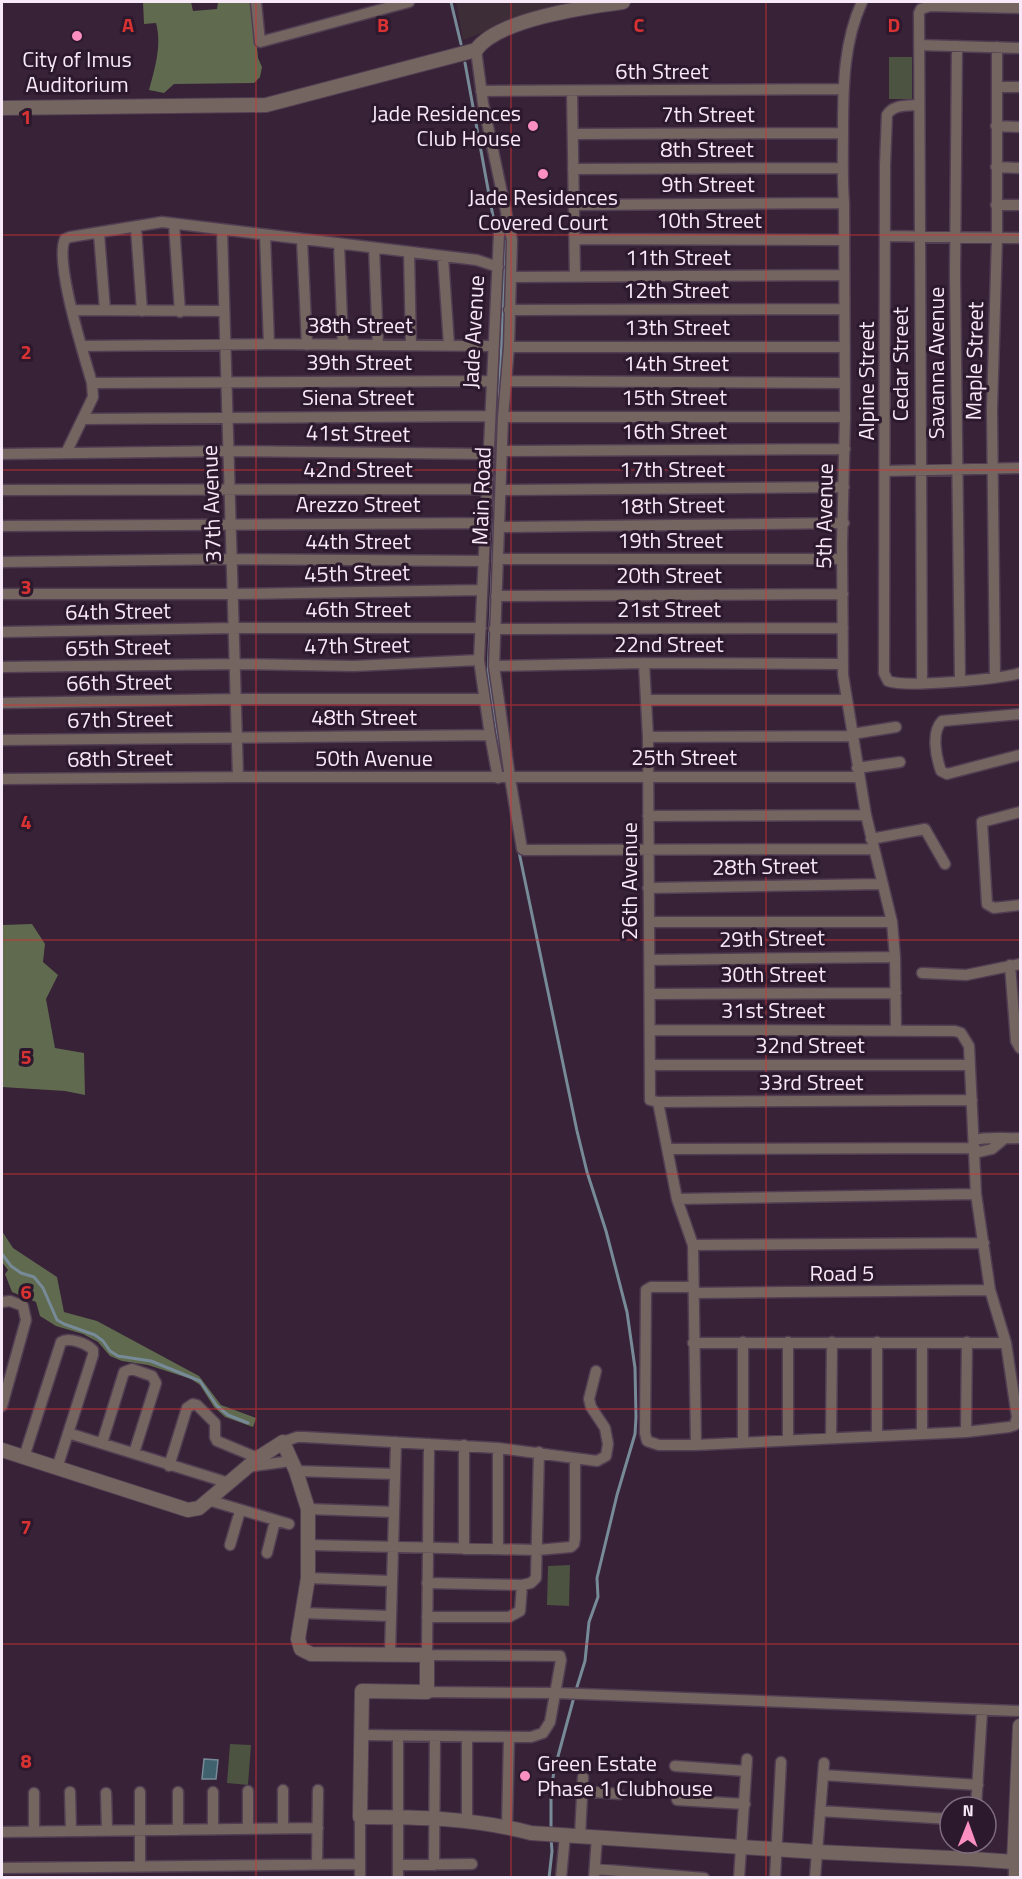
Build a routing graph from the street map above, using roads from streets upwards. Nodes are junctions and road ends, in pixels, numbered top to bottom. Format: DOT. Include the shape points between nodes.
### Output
graph roads {
  1 [pos="256,2"];
  2 [pos="409,2"];
  3 [pos="623,2"];
  4 [pos="862,2"];
  5 [pos="1020,8"];
  6 [pos="919,45"];
  7 [pos="957,46"];
  8 [pos="997,47"];
  9 [pos="1020,48"];
  10 [pos="476,50"];
  11 [pos="997,87"];
  12 [pos="1020,87"];
  13 [pos="843,89"];
  14 [pos="481,91"];
  15 [pos="572,91"];
  16 [pos="919,105"];
  17 [pos="2,108"];
  18 [pos="996,126"];
  19 [pos="1020,127"];
  20 [pos="843,133"];
  21 [pos="573,134"];
  22 [pos="996,167"];
  23 [pos="841,168"];
  24 [pos="1020,168"];
  25 [pos="573,169"];
  26 [pos="844,203"];
  27 [pos="573,205"];
  28 [pos="996,205"];
  29 [pos="1020,205"];
  30 [pos="506,217"];
  31 [pos="174,224"];
  32 [pos="136,228"];
  33 [pos="222,230"];
  34 [pos="99,234"];
  35 [pos="265,235"];
  36 [pos="886,236"];
  37 [pos="919,236"];
  38 [pos="956,237"];
  39 [pos="997,238"];
  40 [pos="1020,238"];
  41 [pos="575,239"];
  42 [pos="302,240"];
  43 [pos="843,240"];
  44 [pos="339,244"];
  45 [pos="374,248"];
  46 [pos="409,253"];
  47 [pos="443,257"];
  48 [pos="498,267"];
  49 [pos="844,275"];
  50 [pos="512,276"];
  51 [pos="575,277"];
  52 [pos="844,309"];
  53 [pos="73,310"];
  54 [pos="105,310"];
  55 [pos="509,310"];
  56 [pos="142,311"];
  57 [pos="224,311"];
  58 [pos="180,312"];
  59 [pos="269,344"];
  60 [pos="226,345"];
  61 [pos="307,345"];
  62 [pos="343,345"];
  63 [pos="378,345"];
  64 [pos="411,345"];
  65 [pos="449,345"];
  66 [pos="82,346"];
  67 [pos="494,346"];
  68 [pos="509,346"];
  69 [pos="844,347"];
  70 [pos="227,381"];
  71 [pos="492,381"];
  72 [pos="506,381"];
  73 [pos="92,383"];
  74 [pos="845,383"];
  75 [pos="489,416"];
  76 [pos="503,417"];
  77 [pos="845,417"];
  78 [pos="227,418"];
  79 [pos="83,419"];
  80 [pos="845,450"];
  81 [pos="229,451"];
  82 [pos="503,451"];
  83 [pos="66,453"];
  84 [pos="2,454"];
  85 [pos="487,454"];
  86 [pos="1020,468"];
  87 [pos="956,469"];
  88 [pos="992,469"];
  89 [pos="920,470"];
  90 [pos="885,471"];
  91 [pos="844,487"];
  92 [pos="230,489"];
  93 [pos="487,489"];
  94 [pos="501,489"];
  95 [pos="2,490"];
  96 [pos="485,523"];
  97 [pos="844,523"];
  98 [pos="231,524"];
  99 [pos="2,526"];
  100 [pos="501,526"];
  101 [pos="232,559"];
  102 [pos="498,559"];
  103 [pos="842,559"];
  104 [pos="484,561"];
  105 [pos="2,562"];
  106 [pos="482,590"];
  107 [pos="2,594"];
  108 [pos="233,594"];
  109 [pos="843,594"];
  110 [pos="496,596"];
  111 [pos="234,628"];
  112 [pos="481,628"];
  113 [pos="843,628"];
  114 [pos="494,629"];
  115 [pos="2,632"];
  116 [pos="479,660"];
  117 [pos="644,663"];
  118 [pos="236,664"];
  119 [pos="843,664"];
  120 [pos="495,666"];
  121 [pos="2,667"];
  122 [pos="1020,673"];
  123 [pos="995,676"];
  124 [pos="960,681"];
  125 [pos="922,683"];
  126 [pos="237,699"];
  127 [pos="484,699"];
  128 [pos="646,700"];
  129 [pos="847,700"];
  130 [pos="2,703"];
  131 [pos="1020,714"];
  132 [pos="896,727"];
  133 [pos="490,735"];
  134 [pos="853,735"];
  135 [pos="238,737"];
  136 [pos="648,737"];
  137 [pos="2,740"];
  138 [pos="1020,755"];
  139 [pos="900,762"];
  140 [pos="858,773"];
  141 [pos="647,776"];
  142 [pos="238,777"];
  143 [pos="504,778"];
  144 [pos="2,779"];
  145 [pos="1020,812"];
  146 [pos="866,815"];
  147 [pos="648,816"];
  148 [pos="872,844"];
  149 [pos="649,850"];
  150 [pos="945,864"];
  151 [pos="882,884"];
  152 [pos="648,888"];
  153 [pos="1020,905"];
  154 [pos="650,922"];
  155 [pos="892,922"];
  156 [pos="896,957"];
  157 [pos="649,960"];
  158 [pos="1015,965"];
  159 [pos="922,973"];
  160 [pos="896,993"];
  161 [pos="650,994"];
  162 [pos="650,1030"];
  163 [pos="896,1030"];
  164 [pos="1020,1048"];
  165 [pos="650,1065"];
  166 [pos="970,1065"];
  167 [pos="972,1100"];
  168 [pos="654,1101"];
  169 [pos="1020,1138"];
  170 [pos="975,1147"];
  171 [pos="668,1149"];
  172 [pos="976,1194"];
  173 [pos="677,1199"];
  174 [pos="984,1243"];
  175 [pos="693,1245"];
  176 [pos="695,1290"];
  177 [pos="990,1290"];
  178 [pos="2,1302"];
  179 [pos="743,1342"];
  180 [pos="788,1342"];
  181 [pos="832,1342"];
  182 [pos="877,1342"];
  183 [pos="967,1342"];
  184 [pos="693,1343"];
  185 [pos="1006,1343"];
  186 [pos="922,1344"];
  187 [pos="596,1371"];
  188 [pos="2,1406"];
  189 [pos="69,1432"];
  190 [pos="966,1432"];
  191 [pos="922,1434"];
  192 [pos="877,1436"];
  193 [pos="831,1438"];
  194 [pos="788,1440"];
  195 [pos="283,1442"];
  196 [pos="396,1442"];
  197 [pos="743,1442"];
  198 [pos="102,1443"];
  199 [pos="429,1444"];
  200 [pos="464,1445"];
  201 [pos="696,1445"];
  202 [pos="498,1448"];
  203 [pos="2,1450"];
  204 [pos="539,1452"];
  205 [pos="134,1453"];
  206 [pos="24,1457"];
  207 [pos="575,1459"];
  208 [pos="252,1462"];
  209 [pos="169,1466"];
  210 [pos="294,1466"];
  211 [pos="57,1468"];
  212 [pos="394,1474"];
  213 [pos="229,1483"];
  214 [pos="208,1500"];
  215 [pos="308,1509"];
  216 [pos="240,1511"];
  217 [pos="394,1512"];
  218 [pos="275,1521"];
  219 [pos="289,1524"];
  220 [pos="230,1545"];
  221 [pos="309,1545"];
  222 [pos="393,1547"];
  223 [pos="427,1548"];
  224 [pos="464,1548"];
  225 [pos="498,1549"];
  226 [pos="537,1550"];
  227 [pos="267,1553"];
  228 [pos="308,1578"];
  229 [pos="391,1581"];
  230 [pos="427,1582"];
  231 [pos="522,1585"];
  232 [pos="302,1613"];
  233 [pos="390,1616"];
  234 [pos="427,1617"];
  235 [pos="390,1654"];
  236 [pos="427,1655"];
  237 [pos="427,1692"];
  238 [pos="556,1693"];
  239 [pos="982,1711"];
  240 [pos="1020,1711"];
  241 [pos="1020,1726"];
  242 [pos="362,1735"];
  243 [pos="398,1736"];
  244 [pos="435,1736"];
  245 [pos="467,1737"];
  246 [pos="509,1737"];
  247 [pos="747,1759"];
  248 [pos="781,1762"];
  249 [pos="675,1766"];
  250 [pos="746,1771"];
  251 [pos="583,1777"];
  252 [pos="978,1785"];
  253 [pos="283,1790"];
  254 [pos="318,1790"];
  255 [pos="248,1791"];
  256 [pos="582,1791"];
  257 [pos="70,1792"];
  258 [pos="106,1792"];
  259 [pos="140,1792"];
  260 [pos="178,1792"];
  261 [pos="213,1792"];
  262 [pos="34,1793"];
  263 [pos="619,1794"];
  264 [pos="977,1795"];
  265 [pos="677,1800"];
  266 [pos="745,1804"];
  267 [pos="820,1811"];
  268 [pos="360,1817"];
  269 [pos="398,1817"];
  270 [pos="435,1817"];
  271 [pos="938,1818"];
  272 [pos="467,1820"];
  273 [pos="507,1826"];
  274 [pos="283,1828"];
  275 [pos="318,1828"];
  276 [pos="213,1829"];
  277 [pos="248,1829"];
  278 [pos="107,1830"];
  279 [pos="140,1830"];
  280 [pos="178,1830"];
  281 [pos="34,1831"];
  282 [pos="71,1831"];
  283 [pos="2,1832"];
  284 [pos="560,1835"];
  285 [pos="580,1836"];
  286 [pos="597,1837"];
  287 [pos="741,1847"];
  288 [pos="776,1850"];
  289 [pos="818,1852"];
  290 [pos="972,1855"];
  291 [pos="972,1859"];
  292 [pos="1014,1862"];
  293 [pos="317,1864"];
  294 [pos="360,1864"];
  295 [pos="472,1864"];
  296 [pos="434,1865"];
  297 [pos="141,1866"];
  298 [pos="2,1868"];
  299 [pos="398,1871"];
  300 [pos="595,1873"];
  301 [pos="635,1875"];
  302 [pos="666,1876"];
  303 [pos="360,1878"];
  304 [pos="561,1878"];
  305 [pos="704,1878"];
  306 [pos="739,1878"];
  307 [pos="775,1878"];
  308 [pos="815,1878"];
  309 [pos="1014,1878"];
  1 -- 2 [label="street" via="260,42"];
  3 -- 10 [label="street" via="546,15 488,37"];
  4 -- 13 [label="street, 5th Avenue" via="848,50"];
  5 -- 6 [label="street, Cedar Street" via="924,8 919,13"];
  6 -- 7 [label="street"];
  6 -- 16 [label="street, Cedar Street"];
  7 -- 8 [label="street"];
  7 -- 38 [label="street, Savanna Avenue"];
  8 -- 9 [label="street"];
  8 -- 11 [label="street, Maple Street"];
  10 -- 14 [label="street, Jade Avenue"];
  10 -- 17 [label="street" via="266,105"];
  11 -- 12 [label="street"];
  11 -- 18 [label="street, Maple Street"];
  13 -- 15 [label="street, 6th Street"];
  13 -- 20 [label="street, 5th Avenue"];
  14 -- 15 [label="street, 6th Street"];
  14 -- 30 [label="street, Jade Avenue"];
  15 -- 21 [label="street"];
  16 -- 36 [label="street, Alpine Street" via="894,108 887,115"];
  16 -- 37 [label="street, Cedar Street"];
  18 -- 19 [label="street"];
  18 -- 22 [label="street, Maple Street"];
  20 -- 21 [label="street, 7th Street"];
  20 -- 23 [label="street, 5th Avenue"];
  21 -- 25 [label="street"];
  22 -- 24 [label="street"];
  22 -- 28 [label="street, Maple Street"];
  23 -- 25 [label="street, 8th Street"];
  23 -- 26 [label="street, 5th Avenue"];
  25 -- 27 [label="street"];
  26 -- 27 [label="street, 9th Street"];
  26 -- 43 [label="street, 5th Avenue"];
  27 -- 41 [label="street"];
  28 -- 29 [label="street"];
  28 -- 39 [label="street, Maple Street"];
  30 -- 48 [label="street, Jade Avenue" via="499,231"];
  30 -- 50 [label="street, Main Road" via="512,240"];
  31 -- 32 [label="street" via="162,222"];
  31 -- 33 [label="street"];
  31 -- 58 [label="street"];
  32 -- 34 [label="street"];
  32 -- 56 [label="street"];
  33 -- 35 [label="street"];
  33 -- 57 [label="street, 37th Avenue"];
  34 -- 53 [label="street" via="70,237 63,243 65,279"];
  34 -- 54 [label="street"];
  35 -- 42 [label="street"];
  35 -- 59 [label="street"];
  36 -- 37 [label="street"];
  36 -- 90 [label="street, Alpine Street"];
  37 -- 38 [label="street"];
  37 -- 89 [label="street, Cedar Street"];
  38 -- 39 [label="street"];
  38 -- 87 [label="street, Savanna Avenue"];
  39 -- 40 [label="street"];
  39 -- 88 [label="street, Maple Street"];
  41 -- 43 [label="street, 10th Street"];
  41 -- 51 [label="street"];
  42 -- 44 [label="street"];
  42 -- 61 [label="street"];
  43 -- 49 [label="street, 5th Avenue"];
  44 -- 45 [label="street"];
  44 -- 62 [label="street"];
  45 -- 46 [label="street"];
  45 -- 63 [label="street"];
  46 -- 47 [label="street"];
  46 -- 64 [label="street"];
  47 -- 48 [label="street" via="477,260"];
  47 -- 65 [label="street"];
  48 -- 67 [label="street, Jade Avenue"];
  49 -- 51 [label="street, 11th Street"];
  49 -- 52 [label="street, 5th Avenue"];
  50 -- 51 [label="street, 11th Street"];
  50 -- 55 [label="street, Main Road"];
  52 -- 55 [label="street, 12th Street"];
  52 -- 69 [label="street, 5th Avenue"];
  53 -- 54 [label="street"];
  53 -- 66 [label="street"];
  54 -- 56 [label="street"];
  55 -- 68 [label="street, Main Road"];
  56 -- 58 [label="street"];
  57 -- 58 [label="street"];
  57 -- 60 [label="street, 37th Avenue"];
  59 -- 60 [label="street, 38th Street"];
  59 -- 61 [label="street, 38th Street"];
  60 -- 66 [label="street, 38th Street"];
  60 -- 70 [label="street, 37th Avenue"];
  61 -- 62 [label="street, 38th Street"];
  62 -- 63 [label="street, 38th Street"];
  63 -- 64 [label="street, 38th Street"];
  64 -- 65 [label="street, 38th Street"];
  65 -- 67 [label="street, 38th Street"];
  66 -- 73 [label="street"];
  67 -- 71 [label="street, Jade Avenue"];
  68 -- 69 [label="street, 13th Street"];
  68 -- 72 [label="street, Main Road"];
  69 -- 74 [label="street, 5th Avenue"];
  70 -- 71 [label="street, 39th Street"];
  70 -- 73 [label="street, 39th Street"];
  70 -- 78 [label="street, 37th Avenue"];
  71 -- 75 [label="street, Jade Avenue"];
  72 -- 74 [label="street, 14th Street"];
  72 -- 76 [label="street, Main Road"];
  73 -- 79 [label="street" via="93,397"];
  74 -- 77 [label="street, 5th Avenue"];
  75 -- 78 [label="street, Siena Street"];
  75 -- 85 [label="street, Jade Avenue"];
  76 -- 77 [label="street, 15th Street"];
  76 -- 82 [label="street, Main Road"];
  77 -- 80 [label="street, 5th Avenue"];
  78 -- 79 [label="street, Siena Street"];
  78 -- 81 [label="street, 37th Avenue"];
  79 -- 83 [label="street"];
  80 -- 82 [label="street, 16th Street"];
  80 -- 91 [label="street, 5th Avenue"];
  81 -- 83 [label="street, 41st Street"];
  81 -- 85 [label="street, 41st Street"];
  81 -- 92 [label="street, 37th Avenue"];
  82 -- 94 [label="street, Main Road"];
  83 -- 84 [label="street, 41st Street"];
  85 -- 93 [label="street, Jade Avenue"];
  86 -- 88 [label="street"];
  87 -- 88 [label="street"];
  87 -- 89 [label="street"];
  87 -- 124 [label="street, Savanna Avenue"];
  88 -- 123 [label="street, Maple Street"];
  89 -- 90 [label="street"];
  89 -- 125 [label="street, Cedar Street"];
  90 -- 125 [label="street, Alpine Street" via="884,673 893,683"];
  91 -- 94 [label="street, 17th Street"];
  91 -- 97 [label="street, 5th Avenue"];
  92 -- 93 [label="street, 42nd Street"];
  92 -- 95 [label="street, 42nd Street"];
  92 -- 98 [label="street, 37th Avenue"];
  93 -- 96 [label="street, Jade Avenue"];
  94 -- 100 [label="street, Main Road"];
  96 -- 98 [label="street, Arezzo Street"];
  96 -- 104 [label="street, Jade Avenue"];
  97 -- 100 [label="street, 18th Street"];
  97 -- 103 [label="street, 5th Avenue"];
  98 -- 99 [label="street, Arezzo Street"];
  98 -- 101 [label="street, 37th Avenue"];
  100 -- 102 [label="street, Main Road"];
  101 -- 104 [label="street, 44th Street"];
  101 -- 105 [label="street, 44th Street"];
  101 -- 108 [label="street, 37th Avenue"];
  102 -- 103 [label="street, 19th Street"];
  102 -- 110 [label="street, Main Road"];
  103 -- 109 [label="street, 5th Avenue"];
  104 -- 106 [label="street, Jade Avenue"];
  106 -- 108 [label="street, 45th Street"];
  106 -- 112 [label="street, Jade Avenue"];
  107 -- 108 [label="street, 45th Street"];
  108 -- 111 [label="street, 37th Avenue"];
  109 -- 110 [label="street, 20th Street"];
  109 -- 113 [label="street, 5th Avenue"];
  110 -- 114 [label="street, Main Road"];
  111 -- 112 [label="street, 46th Street"];
  111 -- 115 [label="street, 64th Street"];
  111 -- 118 [label="street, 37th Avenue"];
  112 -- 116 [label="street, Jade Avenue"];
  113 -- 114 [label="street, 21st Street"];
  113 -- 119 [label="street, 5th Avenue"];
  114 -- 120 [label="street, Main Road"];
  116 -- 118 [label="street, 47th Street" via="354,666"];
  116 -- 127 [label="street, Jade Avenue"];
  117 -- 119 [label="street, 22nd Street"];
  117 -- 120 [label="street, 22nd Street"];
  117 -- 128 [label="street, 26th Avenue"];
  118 -- 121 [label="street, 65th Street"];
  118 -- 126 [label="street, 37th Avenue"];
  119 -- 129 [label="street, 5th Avenue"];
  120 -- 143 [label="street, Main Road"];
  122 -- 123 [label="street"];
  123 -- 124 [label="street"];
  124 -- 125 [label="street"];
  126 -- 127 [label="street, 48th Street"];
  126 -- 130 [label="street, 66th Street"];
  126 -- 135 [label="street, 37th Avenue"];
  127 -- 133 [label="street, Jade Avenue"];
  128 -- 129 [label="street"];
  128 -- 136 [label="street, 26th Avenue"];
  129 -- 134 [label="street, 5th Avenue"];
  131 -- 138 [label="street" via="942,721 936,729 941,771 947,774"];
  132 -- 134 [label="street"];
  133 -- 135 [label="street, 48th Street"];
  133 -- 143 [label="street, Jade Avenue"];
  134 -- 136 [label="street"];
  134 -- 140 [label="street, 5th Avenue"];
  135 -- 137 [label="street, 67th Street"];
  135 -- 142 [label="street, 37th Avenue"];
  136 -- 141 [label="street, 26th Avenue"];
  139 -- 140 [label="street, 25th Street"];
  140 -- 141 [label="street, 25th Street"];
  140 -- 146 [label="street, 5th Avenue"];
  141 -- 143 [label="street, 25th Street"];
  141 -- 147 [label="street, 26th Avenue"];
  142 -- 143 [label="street, 50th Avenue"];
  142 -- 144 [label="street, 68th Street"];
  143 -- 149 [label="street" via="525,850"];
  145 -- 153 [label="street" via="982,822 987,904 994,908"];
  146 -- 147 [label="street"];
  146 -- 148 [label="street, 5th Avenue"];
  147 -- 149 [label="street, 26th Avenue"];
  148 -- 149 [label="street"];
  148 -- 150 [label="street" via="925,829"];
  148 -- 151 [label="street, 5th Avenue"];
  149 -- 152 [label="street, 26th Avenue"];
  151 -- 152 [label="street, 28th Street"];
  151 -- 155 [label="street, 5th Avenue"];
  152 -- 154 [label="street, 26th Avenue"];
  154 -- 155 [label="street, 29th Street"];
  154 -- 157 [label="street, 26th Avenue"];
  155 -- 156 [label="street, 5th Avenue"];
  156 -- 157 [label="street, 29th Street"];
  156 -- 160 [label="street, 5th Avenue"];
  157 -- 161 [label="street, 26th Avenue"];
  158 -- 159 [label="street" via="966,975"];
  158 -- 164 [label="street" via="1016,1041"];
  160 -- 161 [label="street, 30th Street"];
  160 -- 163 [label="street, 5th Avenue"];
  161 -- 162 [label="street, 26th Avenue"];
  162 -- 163 [label="street, 31st Street"];
  162 -- 165 [label="street, 26th Avenue"];
  163 -- 166 [label="street, 31st Street" via="956,1031 969,1046"];
  165 -- 166 [label="street, 32nd Street"];
  165 -- 168 [label="street, 26th Avenue"];
  166 -- 167 [label="street, 31st Street"];
  167 -- 168 [label="street, 33rd Street"];
  167 -- 170 [label="street, 31st Street"];
  168 -- 171 [label="street, 26th Avenue"];
  169 -- 170 [label="street" via="1004,1139 992,1149"];
  170 -- 171 [label="street"];
  170 -- 172 [label="street, 31st Street"];
  171 -- 173 [label="street, 26th Avenue"];
  172 -- 173 [label="street"];
  172 -- 174 [label="street, 31st Street"];
  173 -- 175 [label="street, 26th Avenue"];
  174 -- 175 [label="street"];
  174 -- 177 [label="street, 31st Street"];
  175 -- 176 [label="street, 26th Avenue"];
  176 -- 177 [label="street, Road 5"];
  176 -- 184 [label="street, 26th Avenue"];
  176 -- 201 [label="street, Road 5" via="646,1290 645,1433 647,1441 658,1445"];
  177 -- 185 [label="street, 31st Street"];
  178 -- 188 [label="street" via="23,1306 26,1320"];
  179 -- 180 [label="street"];
  179 -- 184 [label="street"];
  179 -- 197 [label="street"];
  180 -- 181 [label="street"];
  180 -- 194 [label="street"];
  181 -- 182 [label="street"];
  181 -- 193 [label="street"];
  182 -- 186 [label="street"];
  182 -- 192 [label="street"];
  183 -- 185 [label="street"];
  183 -- 186 [label="street"];
  183 -- 190 [label="street"];
  184 -- 201 [label="street, 26th Avenue"];
  185 -- 190 [label="street, 31st Street" via="1015,1425"];
  186 -- 191 [label="street"];
  187 -- 207 [label="street" via="589,1399 605,1428 606,1456 593,1462"];
  189 -- 198 [label="street"];
  189 -- 206 [label="street" via="93,1352 88,1346 66,1340 59,1344"];
  189 -- 211 [label="street"];
  190 -- 191 [label="street"];
  191 -- 192 [label="street"];
  192 -- 193 [label="street"];
  193 -- 194 [label="street"];
  194 -- 197 [label="street"];
  195 -- 196 [label="street" via="304,1437"];
  195 -- 208 [label="street"];
  195 -- 210 [label="street"];
  196 -- 199 [label="street"];
  196 -- 212 [label="street"];
  197 -- 201 [label="street"];
  198 -- 205 [label="street"];
  198 -- 205 [label="street" via="124,1372 132,1370 152,1376 156,1383"];
  199 -- 200 [label="street"];
  199 -- 223 [label="street"];
  200 -- 202 [label="street"];
  200 -- 224 [label="street"];
  202 -- 204 [label="street"];
  202 -- 225 [label="street"];
  203 -- 206 [label="street"];
  204 -- 207 [label="street"];
  204 -- 226 [label="street"];
  205 -- 209 [label="street"];
  206 -- 211 [label="street"];
  207 -- 226 [label="street" via="574,1544 571,1548"];
  208 -- 209 [label="street" via="218,1441 215,1423 193,1404 187,1408"];
  208 -- 210 [label="street"];
  208 -- 213 [label="street"];
  209 -- 213 [label="street"];
  210 -- 212 [label="street"];
  210 -- 215 [label="street"];
  211 -- 214 [label="street" via="188,1510 199,1508"];
  212 -- 217 [label="street"];
  213 -- 214 [label="street"];
  214 -- 216 [label="street"];
  215 -- 217 [label="street"];
  215 -- 221 [label="street"];
  216 -- 218 [label="street"];
  216 -- 220 [label="street"];
  217 -- 222 [label="street"];
  218 -- 219 [label="street"];
  218 -- 227 [label="street"];
  221 -- 222 [label="street"];
  221 -- 228 [label="street"];
  222 -- 223 [label="street"];
  222 -- 229 [label="street"];
  223 -- 224 [label="street"];
  223 -- 230 [label="street"];
  224 -- 225 [label="street"];
  225 -- 226 [label="street"];
  226 -- 231 [label="street" via="536,1578"];
  228 -- 229 [label="street"];
  228 -- 232 [label="street"];
  229 -- 233 [label="street"];
  230 -- 231 [label="street"];
  230 -- 234 [label="street"];
  231 -- 234 [label="street" via="520,1611 516,1615"];
  232 -- 233 [label="street"];
  232 -- 235 [label="street" via="298,1639 305,1653"];
  233 -- 235 [label="street"];
  234 -- 236 [label="street"];
  235 -- 236 [label="street"];
  236 -- 237 [label="street"];
  236 -- 238 [label="street" via="557,1654 561,1660"];
  237 -- 238 [label="street"];
  237 -- 242 [label="street" via="362,1691"];
  238 -- 239 [label="street"];
  238 -- 246 [label="street" via="550,1722 543,1733"];
  239 -- 240 [label="street"];
  239 -- 252 [label="street"];
  241 -- 292 [label="street"];
  242 -- 243 [label="street"];
  242 -- 268 [label="street"];
  243 -- 244 [label="street"];
  243 -- 269 [label="street"];
  244 -- 245 [label="street"];
  244 -- 270 [label="street"];
  245 -- 246 [label="street"];
  245 -- 272 [label="street"];
  246 -- 273 [label="street"];
  247 -- 250 [label="street"];
  248 -- 288 [label="street"];
  249 -- 250 [label="street"];
  250 -- 266 [label="street"];
  251 -- 256 [label="street"];
  252 -- 264 [label="street"];
  252 -- 267 [label="street" via="823,1769"];
  253 -- 274 [label="street"];
  254 -- 275 [label="street"];
  255 -- 277 [label="street"];
  256 -- 263 [label="street"];
  256 -- 285 [label="street"];
  257 -- 282 [label="street"];
  258 -- 278 [label="street"];
  259 -- 279 [label="street"];
  260 -- 280 [label="street"];
  261 -- 276 [label="street"];
  262 -- 281 [label="street"];
  265 -- 266 [label="street"];
  266 -- 287 [label="street"];
  267 -- 271 [label="street"];
  267 -- 289 [label="street"];
  268 -- 269 [label="street"];
  268 -- 294 [label="street"];
  269 -- 270 [label="street"];
  269 -- 299 [label="street"];
  270 -- 272 [label="street"];
  270 -- 296 [label="street"];
  272 -- 273 [label="street"];
  273 -- 284 [label="street"];
  274 -- 275 [label="street"];
  274 -- 277 [label="street"];
  275 -- 293 [label="street"];
  276 -- 277 [label="street"];
  276 -- 280 [label="street"];
  278 -- 279 [label="street"];
  278 -- 282 [label="street"];
  279 -- 280 [label="street"];
  279 -- 297 [label="street"];
  281 -- 282 [label="street"];
  281 -- 283 [label="street"];
  284 -- 285 [label="street"];
  284 -- 304 [label="street"];
  285 -- 286 [label="street"];
  286 -- 287 [label="street"];
  286 -- 300 [label="street"];
  287 -- 288 [label="street"];
  287 -- 306 [label="street"];
  288 -- 289 [label="street"];
  288 -- 307 [label="street"];
  289 -- 291 [label="street"];
  289 -- 308 [label="street"];
  290 -- 291 [label="street"];
  291 -- 292 [label="street"];
  292 -- 309 [label="street"];
  293 -- 294 [label="street"];
  293 -- 297 [label="street"];
  294 -- 303 [label="street"];
  295 -- 296 [label="street"];
  296 -- 299 [label="street"];
  297 -- 298 [label="street"];
  300 -- 301 [label="street"];
  301 -- 302 [label="street"];
  302 -- 305 [label="street"];
}
